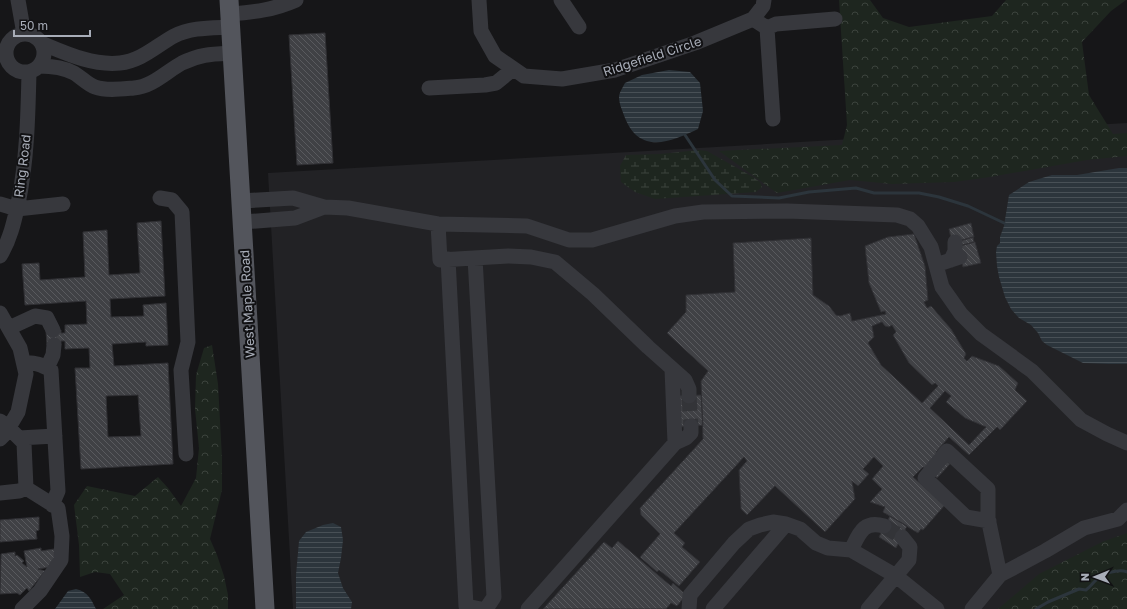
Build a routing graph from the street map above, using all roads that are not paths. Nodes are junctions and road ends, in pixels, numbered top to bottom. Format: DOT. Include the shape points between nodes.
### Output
graph roads {
  1 [pos="18,0"];
  2 [pos="296,0"];
  3 [pos="479,0"];
  4 [pos="561,0"];
  5 [pos="764,0"];
  6 [pos="230,14"];
  7 [pos="753,19"];
  8 [pos="835,19"];
  9 [pos="579,27"];
  10 [pos="767,28"];
  11 [pos="24,34"];
  12 [pos="41,43"];
  13 [pos="232,53"];
  14 [pos="34,69"];
  15 [pos="514,69"];
  16 [pos="429,88"];
  17 [pos="773,119"];
  18 [pos="160,198"];
  19 [pos="241,201"];
  20 [pos="0,204"];
  21 [pos="63,204"];
  22 [pos="324,207"];
  23 [pos="17,209"];
  24 [pos="243,222"];
  25 [pos="438,224"];
  26 [pos="956,250"];
  27 [pos="0,256"];
  28 [pos="475,258"];
  29 [pos="448,259"];
  30 [pos="936,265"];
  31 [pos="0,313"];
  32 [pos="9,328"];
  33 [pos="24,363"];
  34 [pos="47,368"];
  35 [pos="672,369"];
  36 [pos="689,396"];
  37 [pos="691,426"];
  38 [pos="7,431"];
  39 [pos="55,436"];
  40 [pos="675,443"];
  41 [pos="1127,443"];
  42 [pos="186,454"];
  43 [pos="26,488"];
  44 [pos="0,493"];
  45 [pos="52,505"];
  46 [pos="1127,510"];
  47 [pos="989,520"];
  48 [pos="786,524"];
  49 [pos="884,526"];
  50 [pos="902,537"];
  51 [pos="851,550"];
  52 [pos="1000,575"];
  53 [pos="896,576"];
  54 [pos="22,609"];
  55 [pos="265,609"];
  56 [pos="481,609"];
  57 [pos="486,609"];
  58 [pos="528,609"];
  59 [pos="689,609"];
  60 [pos="713,609"];
  61 [pos="868,609"];
  62 [pos="937,609"];
  63 [pos="972,609"];
  1 -- 11 [label="street"];
  2 -- 6 [label="street" via="259,12"];
  3 -- 15 [label="street, Ridgefield Circle" via="481,31 495,56"];
  4 -- 9 [label="street"];
  5 -- 7 [label="street" via="763,6"];
  6 -- 12 [label="street" via="175,36 141,58 120,63 79,58"];
  6 -- 13 [label="main road, West Maple Road"];
  7 -- 10 [label="street"];
  7 -- 15 [label="street, Ridgefield Circle" via="695,43 615,70 562,79 524,76"];
  8 -- 10 [label="street" via="776,24"];
  10 -- 17 [label="street"];
  11 -- 12 [label="street"];
  11 -- 14 [label="street" via="16,36 7,46 7,61 17,71 24,73"];
  12 -- 14 [label="street" via="44,56"];
  13 -- 14 [label="street" via="202,55 180,64 151,82 137,88 125,89 95,87 75,73 62,68 49,66"];
  13 -- 19 [label="main road, West Maple Road"];
  14 -- 23 [label="street, Ring Road"];
  15 -- 16 [label="street" via="496,83"];
  18 -- 42 [label="street" via="172,200 182,212 188,342 181,370"];
  19 -- 22 [label="street" via="293,198"];
  19 -- 24 [label="main road, West Maple Road"];
  20 -- 23 [label="street"];
  21 -- 23 [label="street"];
  22 -- 24 [label="street" via="295,218"];
  22 -- 25 [label="street" via="348,208"];
  23 -- 27 [label="street, Ring Road" via="5,249"];
  24 -- 55 [label="main road, West Maple Road"];
  25 -- 29 [label="street" via="440,260"];
  25 -- 30 [label="street" via="527,226 569,240 592,240 674,216 703,212 787,211 897,215 910,218 918,226 931,247"];
  26 -- 30 [label="street"];
  28 -- 29 [label="street"];
  28 -- 35 [label="street" via="532,257 555,262 593,294"];
  28 -- 57 [label="street" via="494,597"];
  29 -- 56 [label="street" via="466,606"];
  30 -- 41 [label="street" via="942,287 960,314 981,334 1032,371 1081,420"];
  31 -- 32 [label="street"];
  32 -- 33 [label="street" via="20,348"];
  32 -- 34 [label="street" via="34,316 47,318 54,338 53,355"];
  33 -- 34 [label="street" via="32,362"];
  33 -- 38 [label="street" via="26,374 18,412"];
  34 -- 39 [label="street" via="51,370"];
  35 -- 36 [label="street" via="685,380"];
  35 -- 40 [label="street"];
  37 -- 40 [label="street" via="691,433"];
  38 -- 39 [label="street"];
  38 -- 43 [label="street" via="24,443"];
  39 -- 45 [label="street" via="58,491"];
  40 -- 58 [label="street"];
  43 -- 44 [label="street"];
  43 -- 45 [label="street"];
  45 -- 54 [label="street" via="58,508 62,536 61,560 40,591"];
  46 -- 52 [label="street" via="1118,519 1084,528"];
  47 -- 47 [label="street" via="988,489 947,451 925,478 966,517"];
  47 -- 52 [label="street"];
  48 -- 51 [label="street" via="800,529 828,548"];
  48 -- 59 [label="street" via="773,522 749,529 690,595"];
  48 -- 60 [label="street"];
  49 -- 51 [label="street" via="876,524 865,527"];
  50 -- 53 [label="street" via="910,547 909,560"];
  51 -- 53 [label="street"];
  52 -- 63 [label="street"];
  53 -- 61 [label="street"];
  53 -- 62 [label="street"];
}
